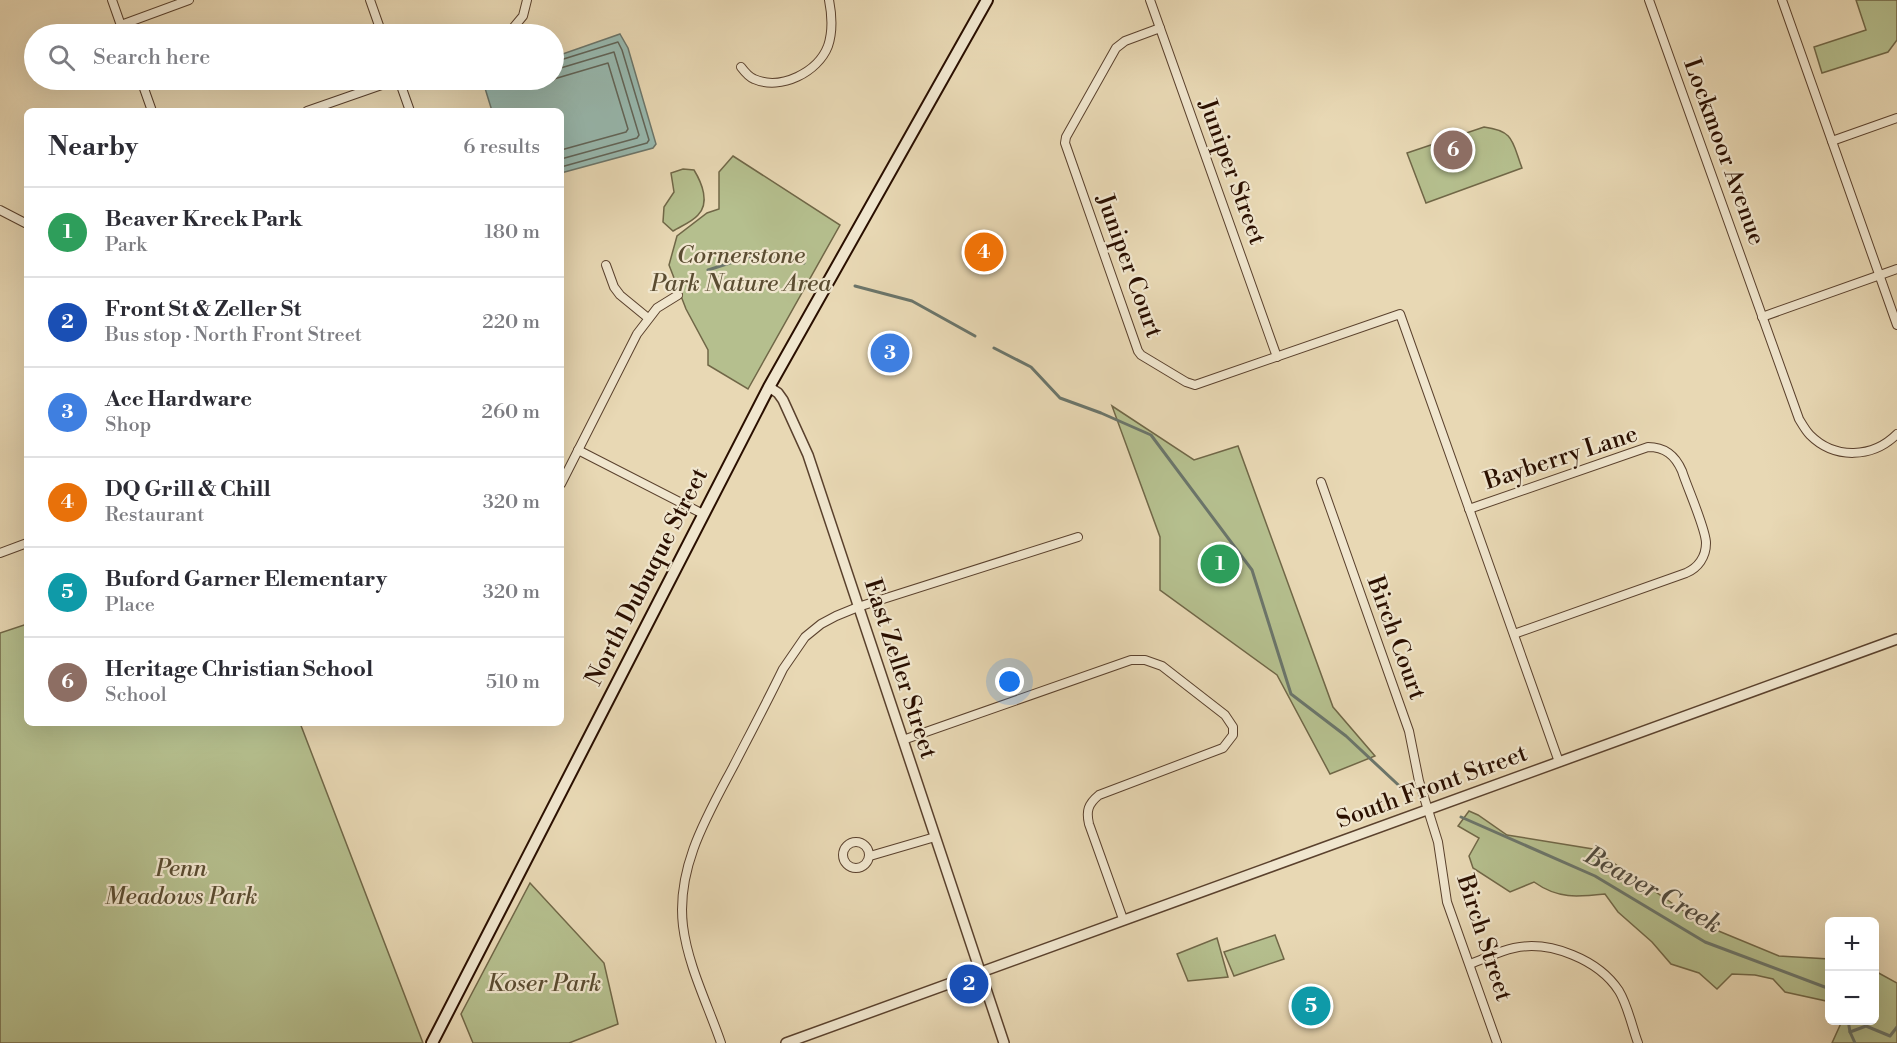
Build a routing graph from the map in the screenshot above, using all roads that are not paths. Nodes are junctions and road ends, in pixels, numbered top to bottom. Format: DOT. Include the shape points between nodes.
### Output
graph roads {
  1 [pos="112,0"];
  2 [pos="189,0"];
  3 [pos="370,0"];
  4 [pos="527,0"];
  5 [pos="829,0"];
  6 [pos="987,0"];
  7 [pos="1150,0"];
  8 [pos="1649,0"];
  9 [pos="1782,0"];
  10 [pos="121,24"];
  11 [pos="124,24"];
  12 [pos="378,24"];
  13 [pos="516,24"];
  14 [pos="1160,28"];
  15 [pos="741,67"];
  16 [pos="145,90"];
  17 [pos="369,90"];
  18 [pos="402,90"];
  19 [pos="151,108"];
  20 [pos="316,108"];
  21 [pos="409,108"];
  22 [pos="1897,118"];
  23 [pos="1832,141"];
  24 [pos="0,210"];
  25 [pos="24,223"];
  26 [pos="606,265"];
  27 [pos="1897,269"];
  28 [pos="1880,275"];
  29 [pos="678,295"];
  30 [pos="1762,317"];
  31 [pos="648,318"];
  32 [pos="1897,325"];
  33 [pos="1277,357"];
  34 [pos="769,387"];
  35 [pos="1897,434"];
  36 [pos="578,450"];
  37 [pos="564,478"];
  38 [pos="1321,482"];
  39 [pos="1469,509"];
  40 [pos="703,514"];
  41 [pos="1078,537"];
  42 [pos="24,544"];
  43 [pos="0,553"];
  44 [pos="858,607"];
  45 [pos="1514,634"];
  46 [pos="1897,639"];
  47 [pos="903,740"];
  48 [pos="1559,762"];
  49 [pos="1427,808"];
  50 [pos="935,837"];
  51 [pos="870,856"];
  52 [pos="1123,919"];
  53 [pos="1470,964"];
  54 [pos="980,972"];
  55 [pos="791,1042"];
  56 [pos="432,1043"];
  57 [pos="721,1043"];
  58 [pos="1004,1043"];
  59 [pos="1497,1043"];
  60 [pos="1638,1043"];
  1 -- 10 [label="street"];
  2 -- 11 [label="street"];
  3 -- 12 [label="street"];
  4 -- 13 [label="street"];
  5 -- 15 [label="street" via="832,29 827,47 807,71 780,82 767,82 753,79"];
  6 -- 34 [label="main road, North Dubuque Street"];
  7 -- 14 [label="street, Juniper Street"];
  8 -- 30 [label="street, Lockmoor Avenue"];
  9 -- 23 [label="street"];
  14 -- 33 [label="street, Juniper Street"];
  14 -- 33 [label="street, Juniper Court" via="1116,48 1065,143 1137,351 1196,385"];
  16 -- 19 [label="street"];
  17 -- 20 [label="street"];
  18 -- 21 [label="street"];
  22 -- 23 [label="street"];
  23 -- 28 [label="street"];
  24 -- 25 [label="street"];
  26 -- 31 [label="street" via="620,295"];
  27 -- 28 [label="street"];
  28 -- 30 [label="street"];
  28 -- 32 [label="street"];
  29 -- 31 [label="street"];
  30 -- 35 [label="street, Lockmoor Avenue" via="1799,419 1810,435 1826,447 1860,453 1876,450"];
  31 -- 36 [label="street"];
  33 -- 39 [label="street, Juniper Court" via="1400,314"];
  34 -- 40 [label="main road, North Dubuque Street"];
  34 -- 44 [label="street, East Zeller Street" via="783,400 808,455"];
  36 -- 37 [label="street"];
  36 -- 40 [label="street"];
  38 -- 49 [label="street, Birch Court" via="1409,731"];
  39 -- 45 [label="street"];
  39 -- 45 [label="street, Bayberry Lane" via="1647,447 1673,455 1686,482 1706,543 1698,566"];
  40 -- 56 [label="main road, North Dubuque Street"];
  41 -- 44 [label="street"];
  42 -- 43 [label="street"];
  44 -- 47 [label="street, East Zeller Street"];
  44 -- 57 [label="street" via="821,624 796,648 721,789 691,855 682,903 683,926"];
  45 -- 48 [label="street"];
  46 -- 48 [label="street, South Front Street"];
  47 -- 50 [label="street, East Zeller Street"];
  47 -- 52 [label="street" via="1131,660 1162,666 1225,715 1233,735 1223,748 1099,795 1088,807 1089,824"];
  48 -- 49 [label="street, South Front Street"];
  49 -- 52 [label="street, South Front Street"];
  49 -- 53 [label="street, Birch Street" via="1438,843 1447,902"];
  50 -- 51 [label="street"];
  50 -- 54 [label="street, East Zeller Street"];
  52 -- 54 [label="street, South Front Street"];
  53 -- 59 [label="street, Birch Street"];
  53 -- 60 [label="street" via="1514,948 1532,947 1552,948 1587,963 1604,973 1620,992"];
  54 -- 55 [label="street, South Front Street"];
  54 -- 58 [label="street, East Zeller Street"];
}
